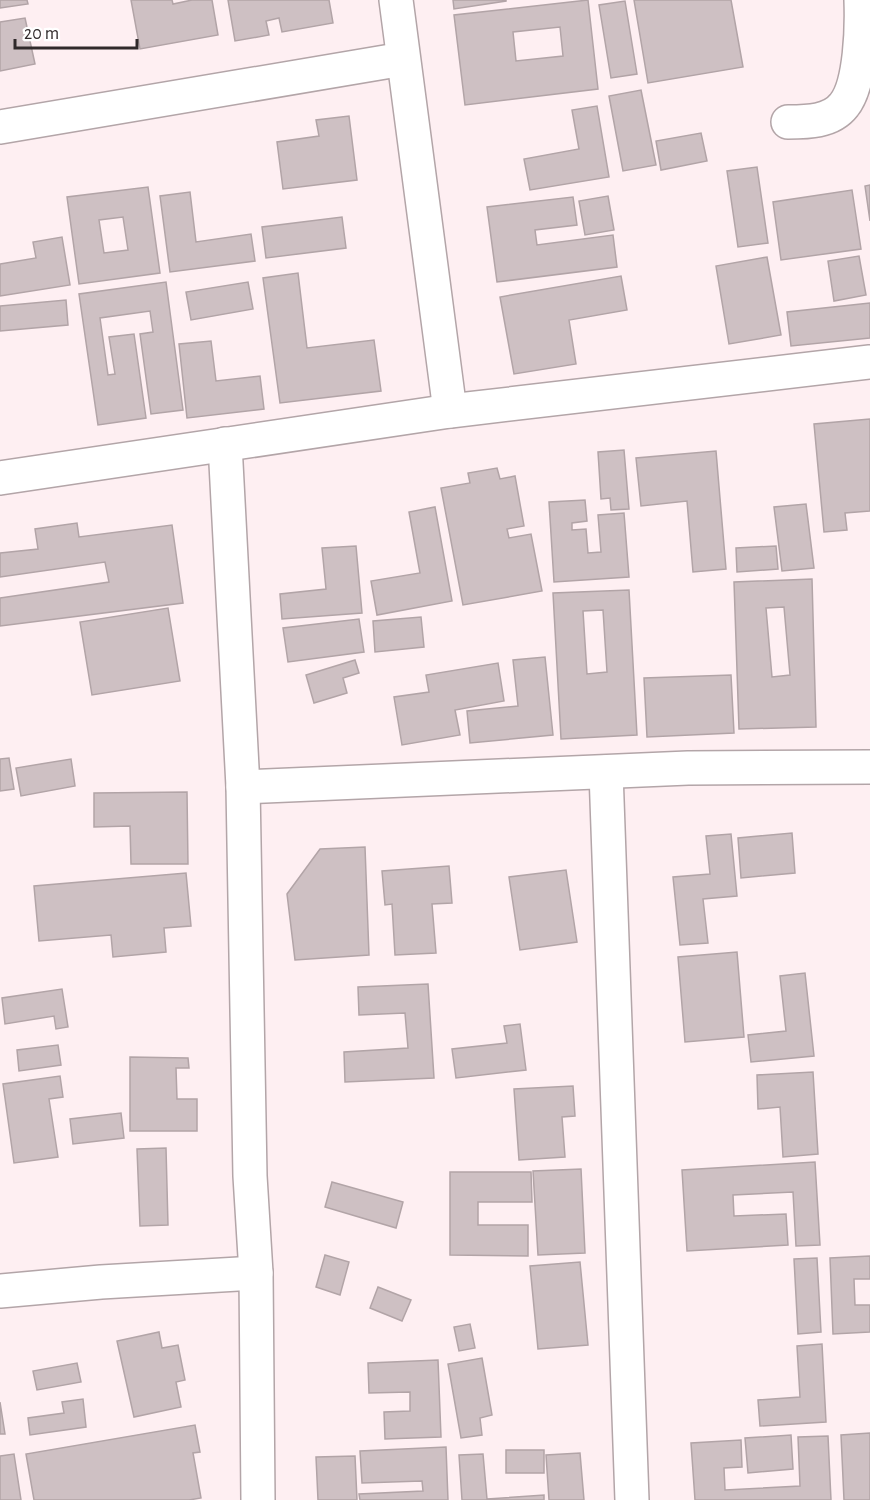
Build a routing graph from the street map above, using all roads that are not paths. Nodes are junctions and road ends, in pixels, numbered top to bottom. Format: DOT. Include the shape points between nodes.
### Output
graph roads {
  1 [pos="396,0"];
  2 [pos="861,0"];
  3 [pos="403,59"];
  4 [pos="788,122"];
  5 [pos="0,127"];
  6 [pos="870,362"];
  7 [pos="450,411"];
  8 [pos="225,444"];
  9 [pos="0,478"];
  10 [pos="870,767"];
  11 [pos="606,772"];
  12 [pos="243,787"];
  13 [pos="256,1273"];
  14 [pos="0,1291"];
  15 [pos="258,1500"];
  16 [pos="632,1500"];
  1 -- 3 [label="street"];
  2 -- 4 [label="street" via="862,28 854,84 844,105 813,122"];
  3 -- 5 [label="street"];
  3 -- 7 [label="street"];
  6 -- 7 [label="street"];
  7 -- 8 [label="street"];
  8 -- 9 [label="street"];
  8 -- 12 [label="street"];
  10 -- 11 [label="street"];
  11 -- 12 [label="street"];
  11 -- 16 [label="street"];
  12 -- 13 [label="street" via="250,1176"];
  13 -- 14 [label="street"];
  13 -- 15 [label="street"];
}
